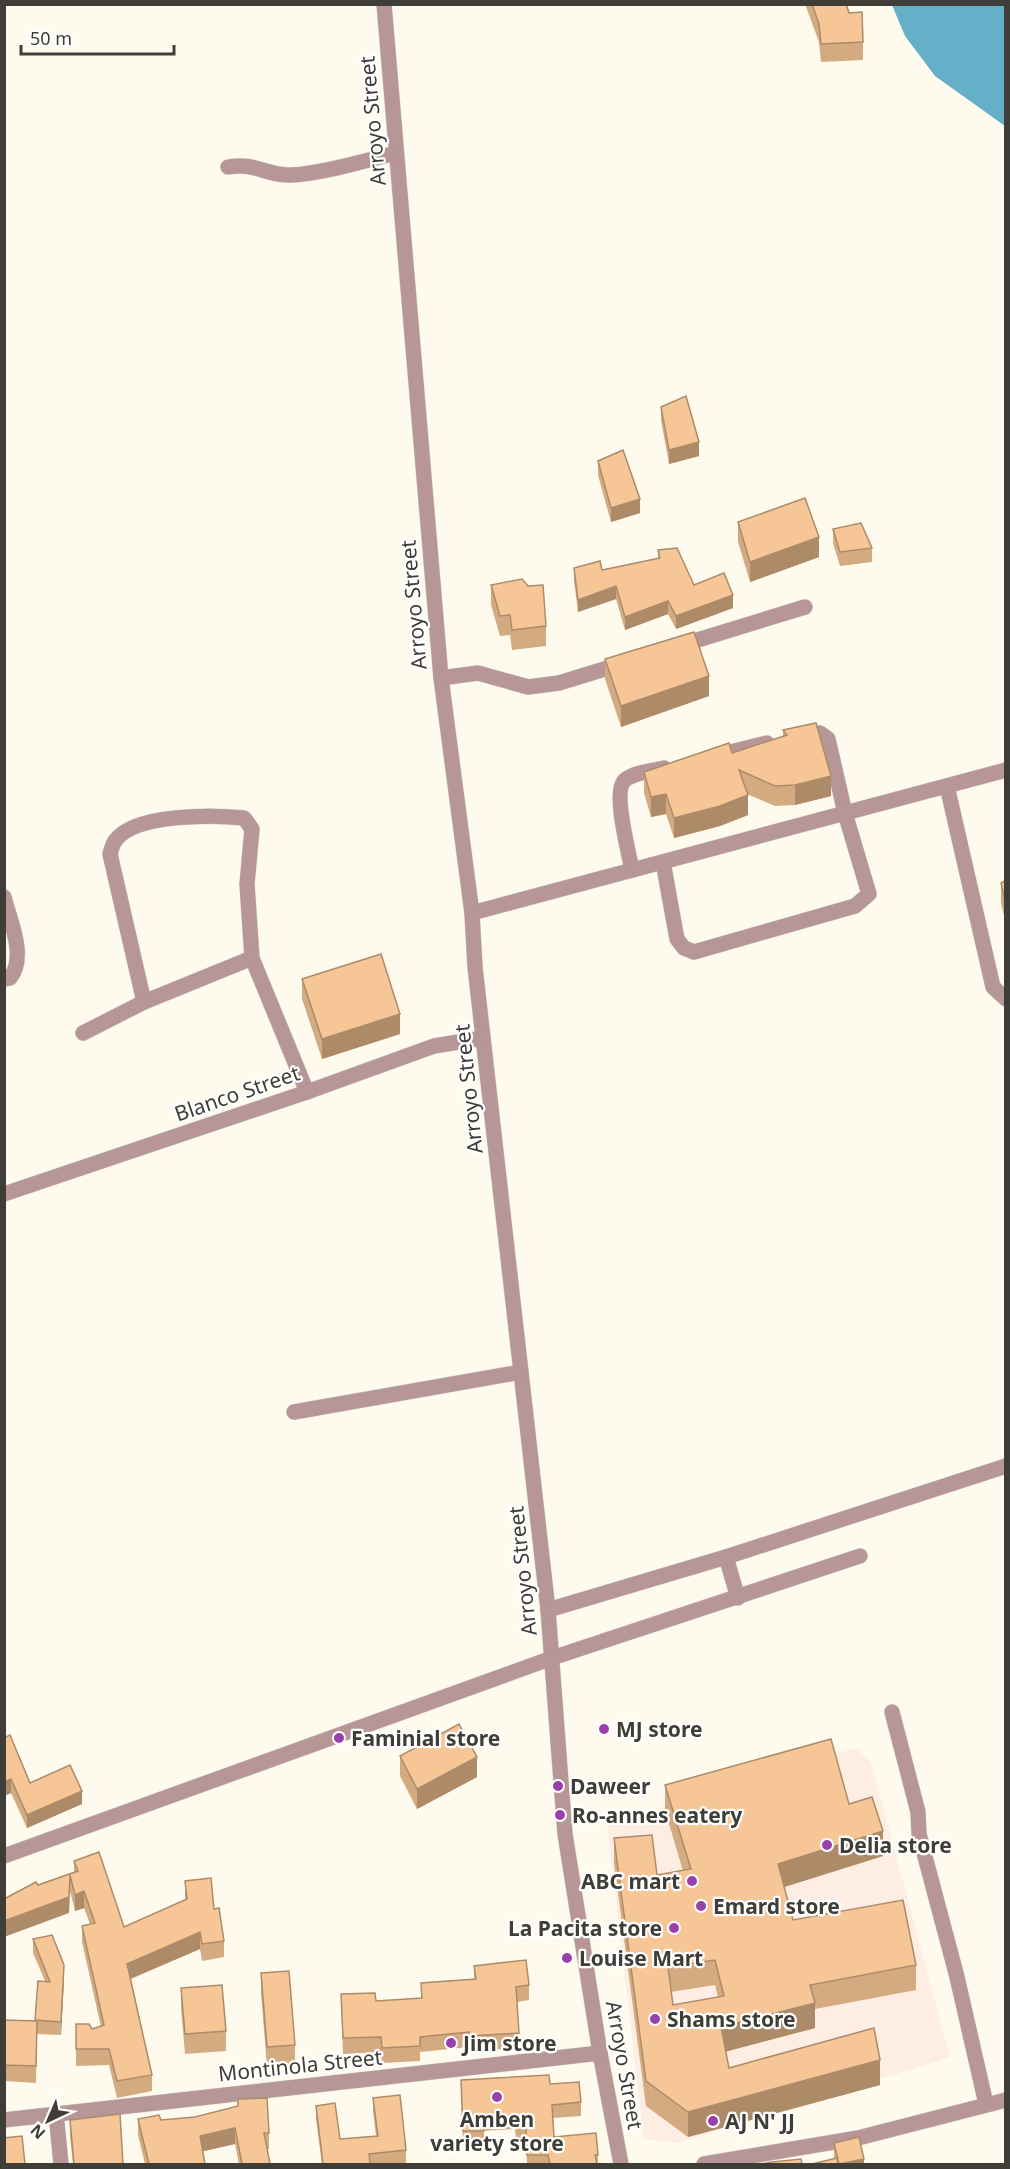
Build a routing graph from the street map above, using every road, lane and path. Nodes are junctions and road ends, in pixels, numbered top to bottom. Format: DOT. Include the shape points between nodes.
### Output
graph roads {
  1 [pos="384,4"];
  2 [pos="396,153"];
  3 [pos="228,167"];
  4 [pos="805,607"];
  5 [pos="660,652"];
  6 [pos="637,659"];
  7 [pos="441,678"];
  8 [pos="697,760"];
  9 [pos="675,765"];
  10 [pos="1005,771"];
  11 [pos="947,786"];
  12 [pos="845,813"];
  13 [pos="663,862"];
  14 [pos="632,870"];
  15 [pos="4,897"];
  16 [pos="472,913"];
  17 [pos="252,958"];
  18 [pos="4,979"];
  19 [pos="1005,999"];
  20 [pos="144,1002"];
  21 [pos="83,1033"];
  22 [pos="483,1038"];
  23 [pos="307,1092"];
  24 [pos="4,1194"];
  25 [pos="521,1372"];
  26 [pos="294,1412"];
  27 [pos="1005,1466"];
  28 [pos="860,1556"];
  29 [pos="726,1557"];
  30 [pos="738,1598"];
  31 [pos="548,1610"];
  32 [pos="552,1658"];
  33 [pos="892,1712"];
  34 [pos="4,1856"];
  35 [pos="600,2053"];
  36 [pos="1005,2100"];
  37 [pos="986,2104"];
  38 [pos="56,2114"];
  39 [pos="4,2120"];
  40 [pos="62,2164"];
  41 [pos="621,2164"];
  42 [pos="704,2164"];
  1 -- 2 [label="street, Arroyo Street"];
  2 -- 3 [label="street" via="293,175 275,174 245,164"];
  2 -- 7 [label="street, Arroyo Street"];
  4 -- 5 [label="street"];
  6 -- 7 [label="street" via="559,683 528,687 478,673"];
  7 -- 16 [label="street, Arroyo Street"];
  8 -- 12 [label="street" via="820,733 828,739"];
  9 -- 14 [label="street" via="622,782 618,795"];
  10 -- 11 [label="street"];
  11 -- 12 [label="street"];
  11 -- 19 [label="street" via="993,987"];
  12 -- 13 [label="street"];
  12 -- 13 [label="street" via="869,894 865,900 694,952 677,939"];
  13 -- 14 [label="street"];
  14 -- 16 [label="street"];
  15 -- 18 [label="street" via="18,956 18,969"];
  16 -- 22 [label="street, Arroyo Street"];
  17 -- 20 [label="street"];
  17 -- 20 [label="street" via="247,884 252,829 244,818 159,819 137,827 115,840 110,854"];
  17 -- 23 [label="street"];
  20 -- 21 [label="street"];
  22 -- 23 [label="street, Blanco Street" via="434,1046"];
  22 -- 25 [label="street, Arroyo Street"];
  23 -- 24 [label="street, Blanco Street"];
  25 -- 26 [label="street"];
  25 -- 31 [label="street, Arroyo Street"];
  27 -- 29 [label="street"];
  28 -- 30 [label="street"];
  29 -- 30 [label="street"];
  29 -- 31 [label="street"];
  30 -- 32 [label="street"];
  31 -- 32 [label="street, Arroyo Street"];
  32 -- 34 [label="street"];
  32 -- 35 [label="street, Arroyo Street" via="565,1834"];
  33 -- 37 [label="street"];
  35 -- 38 [label="street, Montinola Street"];
  35 -- 41 [label="street, Arroyo Street"];
  36 -- 37 [label="street"];
  37 -- 42 [label="street" via="858,2138"];
  38 -- 39 [label="street, Montinola Street"];
  38 -- 40 [label="street"];
}
